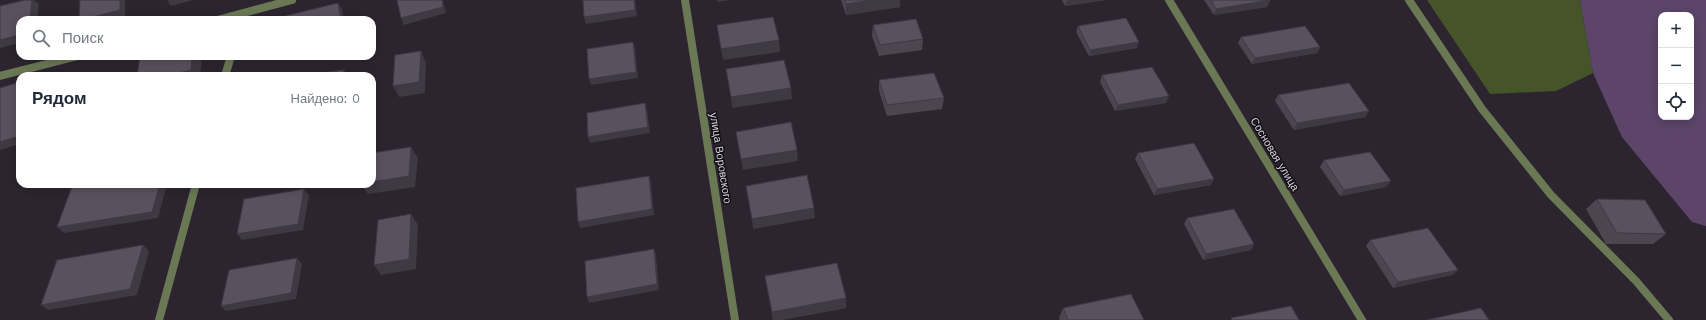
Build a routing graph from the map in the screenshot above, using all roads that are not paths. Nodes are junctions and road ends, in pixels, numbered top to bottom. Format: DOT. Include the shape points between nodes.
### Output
graph roads {
  1 [pos="292,0"];
  2 [pos="685,0"];
  3 [pos="1169,0"];
  4 [pos="1409,0"];
  5 [pos="244,16"];
  6 [pos="62,60"];
  7 [pos="230,60"];
  8 [pos="226,72"];
  9 [pos="0,76"];
  10 [pos="195,188"];
  11 [pos="159,320"];
  12 [pos="735,320"];
  13 [pos="1362,320"];
  14 [pos="1669,320"];
  1 -- 5 [label="street"];
  2 -- 12 [label="street, улица Воровского"];
  3 -- 13 [label="street, Сосновая улица"];
  4 -- 14 [label="street" via="1482,109 1551,196 1636,281"];
  6 -- 9 [label="street"];
  7 -- 8 [label="street"];
  10 -- 11 [label="street"];
}
